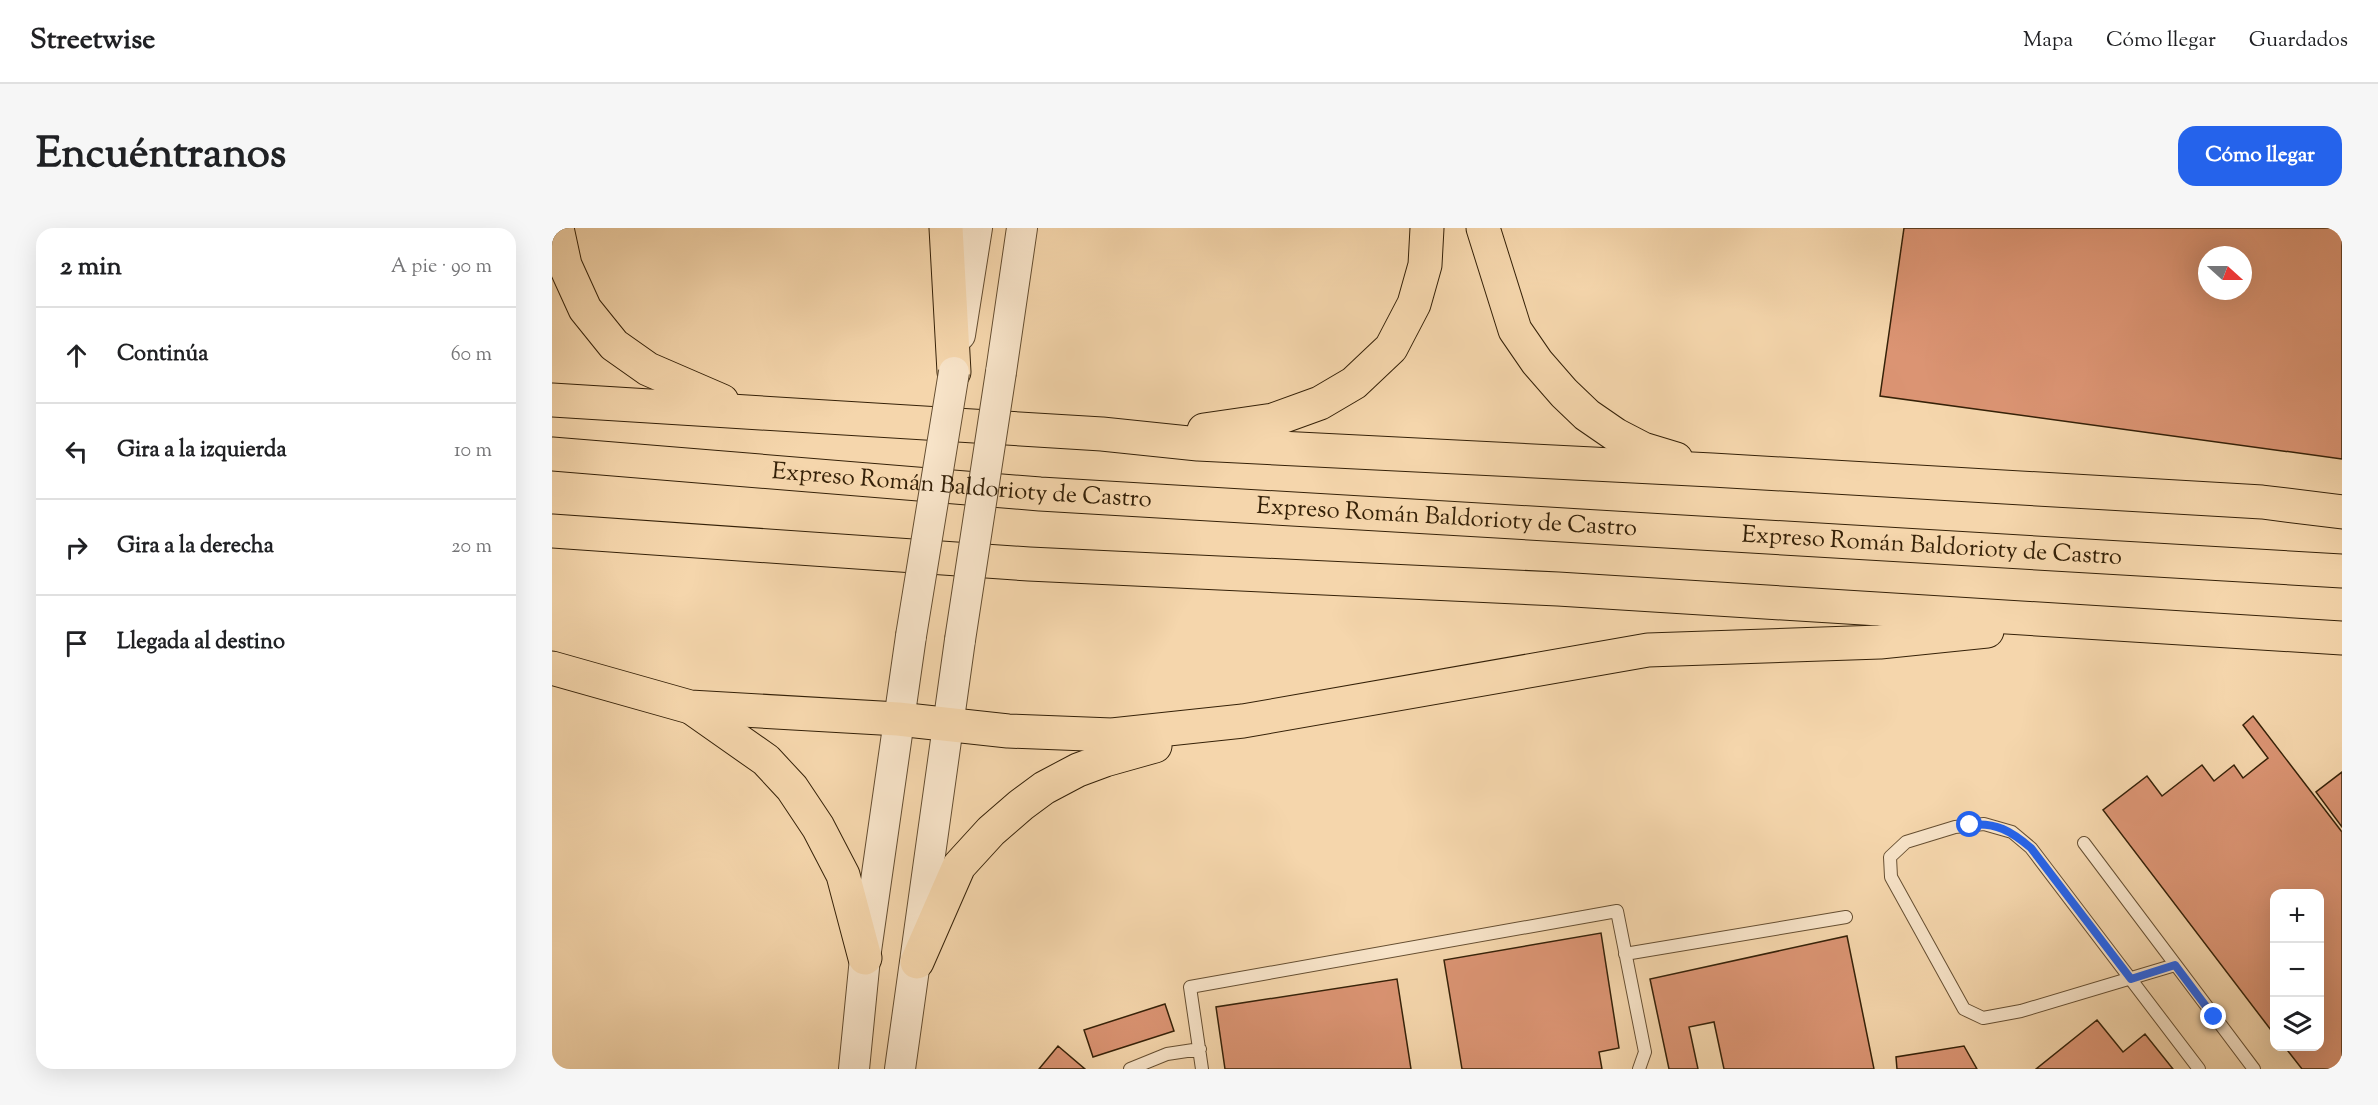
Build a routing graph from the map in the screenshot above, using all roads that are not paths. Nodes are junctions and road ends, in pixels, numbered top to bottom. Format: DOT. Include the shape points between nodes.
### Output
graph roads {
  1 [pos="557,228"];
  2 [pos="946,228"];
  3 [pos="977,228"];
  4 [pos="1022,228"];
  5 [pos="1427,228"];
  6 [pos="1483,228"];
  7 [pos="954,372"];
  8 [pos="552,400"];
  9 [pos="752,412"];
  10 [pos="1102,434"];
  11 [pos="552,454"];
  12 [pos="1712,470"];
  13 [pos="2342,512"];
  14 [pos="552,531"];
  15 [pos="2342,571"];
  16 [pos="2084,621"];
  17 [pos="2342,638"];
  18 [pos="552,668"];
  19 [pos="690,707"];
  20 [pos="898,719"];
  21 [pos="1244,721"];
  22 [pos="948,724"];
  23 [pos="2084,843"];
  24 [pos="1846,917"];
  25 [pos="1625,954"];
  26 [pos="865,958"];
  27 [pos="917,962"];
  28 [pos="2175,965"];
  29 [pos="2131,979"];
  30 [pos="1200,1049"];
  31 [pos="854,1069"];
  32 [pos="900,1069"];
  33 [pos="1130,1069"];
  34 [pos="1202,1069"];
  35 [pos="1639,1069"];
  36 [pos="2199,1069"];
  37 [pos="2254,1069"];
  1 -- 9 [label="highway" via="565,265 585,309 614,345 648,369"];
  2 -- 7 [label="highway"];
  3 -- 7 [label="street"];
  4 -- 22 [label="street, bridge"];
  5 -- 10 [label="highway" via="1425,265 1414,304 1391,348 1354,383 1320,403 1274,420 1200,431"];
  6 -- 12 [label="highway" via="1515,330 1564,393 1616,435 1643,449"];
  7 -- 20 [label="street, bridge"];
  8 -- 9 [label="highway"];
  9 -- 10 [label="highway"];
  10 -- 12 [label="highway" via="1198,444"];
  11 -- 15 [label="highway, Expreso Román Baldorioty de Castro" via="1040,494"];
  12 -- 13 [label="highway" via="2262,502"];
  14 -- 16 [label="highway" via="1029,564 1558,589"];
  16 -- 17 [label="highway"];
  16 -- 21 [label="highway" via="1880,642 1648,650"];
  18 -- 19 [label="highway"];
  19 -- 20 [label="highway"];
  19 -- 26 [label="highway" via="766,759 792,788 843,875"];
  20 -- 22 [label="highway"];
  20 -- 26 [label="street"];
  21 -- 22 [label="highway" via="1112,735"];
  21 -- 27 [label="highway" via="1105,760 1044,788 991,831 959,866"];
  22 -- 27 [label="street"];
  23 -- 28 [label="lane"];
  24 -- 25 [label="lane"];
  25 -- 30 [label="lane" via="1617,911 1190,987"];
  25 -- 35 [label="lane" via="1644,1052"];
  26 -- 31 [label="street"];
  27 -- 32 [label="street"];
  28 -- 29 [label="lane"];
  28 -- 37 [label="lane"];
  29 -- 29 [label="lane" via="2031,848 2012,832 1984,824 1955,827 1906,842 1890,857 1890,877 1964,1009 1983,1018"];
  29 -- 36 [label="lane"];
  30 -- 33 [label="lane" via="1167,1054"];
  30 -- 34 [label="lane"];
}
